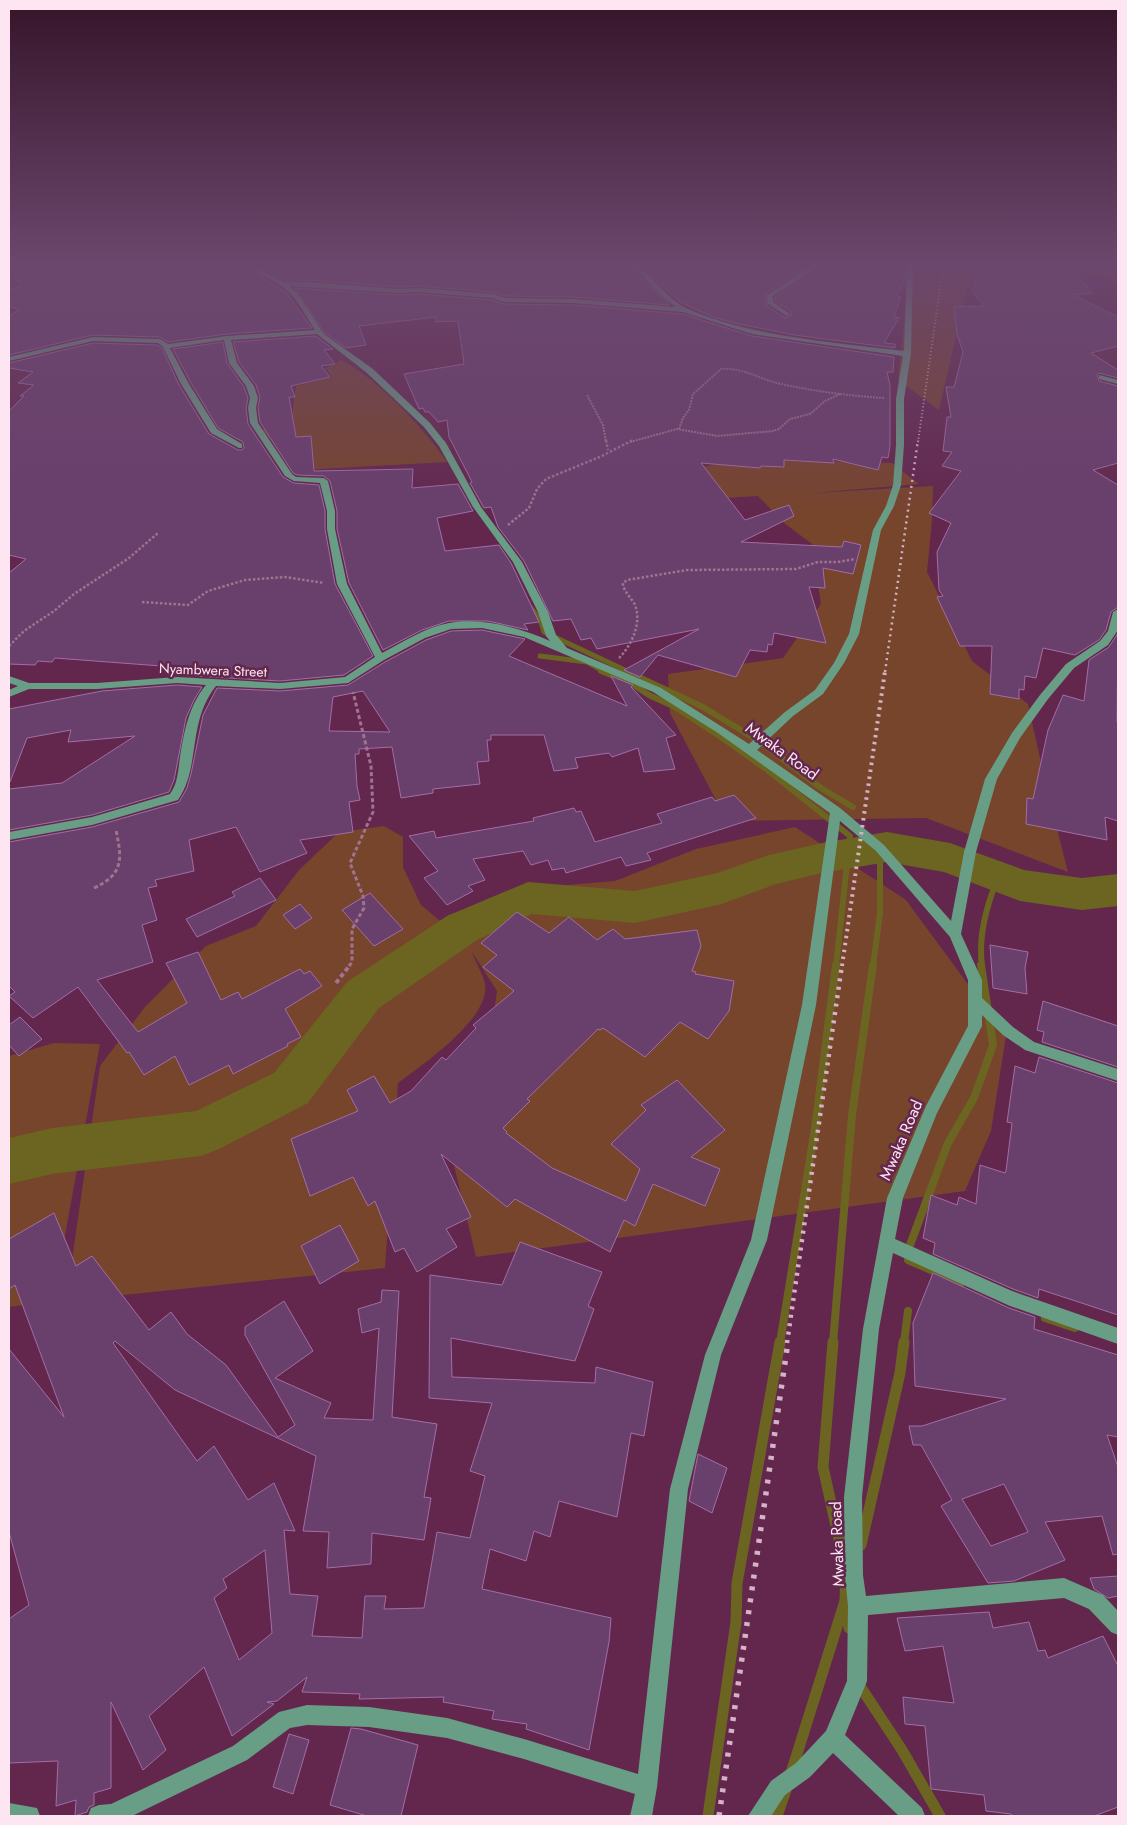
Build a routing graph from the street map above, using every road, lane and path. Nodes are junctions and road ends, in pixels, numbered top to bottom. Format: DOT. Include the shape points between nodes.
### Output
graph roads {
  1 [pos="63,346"];
  2 [pos="166,346"];
  3 [pos="229,346"];
  4 [pos="335,346"];
  5 [pos="851,346"];
  6 [pos="908,346"];
  7 [pos="908,354"];
  8 [pos="9,359"];
  9 [pos="1102,377"];
  10 [pos="1118,382"];
  11 [pos="840,394"];
  12 [pos="587,395"];
  13 [pos="900,399"];
  14 [pos="679,429"];
  15 [pos="239,446"];
  16 [pos="608,450"];
  17 [pos="158,533"];
  18 [pos="496,534"];
  19 [pos="870,555"];
  20 [pos="342,584"];
  21 [pos="142,602"];
  22 [pos="1118,612"];
  23 [pos="9,646"];
  24 [pos="565,652"];
  25 [pos="380,658"];
  26 [pos="606,669"];
  27 [pos="9,679"];
  28 [pos="348,680"];
  29 [pos="213,683"];
  30 [pos="28,686"];
  31 [pos="9,694"];
  32 [pos="750,750"];
  33 [pos="836,812"];
  34 [pos="112,815"];
  35 [pos="9,836"];
  36 [pos="94,888"];
  37 [pos="955,934"];
  38 [pos="336,983"];
  39 [pos="975,1000"];
  40 [pos="1118,1075"];
  41 [pos="887,1243"];
  42 [pos="1118,1336"];
  43 [pos="858,1606"];
  44 [pos="1118,1625"];
  45 [pos="833,1738"];
  46 [pos="647,1788"];
  47 [pos="9,1813"];
  48 [pos="29,1816"];
  49 [pos="99,1816"];
  50 [pos="641,1816"];
  51 [pos="759,1816"];
  52 [pos="914,1816"];
  1 -- 8 [label="street"];
  2 -- 15 [label="street" via="214,431"];
  3 -- 20 [label="street" via="233,363 250,386 254,398 254,424 289,476 294,480 324,481"];
  4 -- 18 [label="street" via="370,371 427,426 443,445 477,507"];
  5 -- 7 [label="street"];
  6 -- 7 [label="street"];
  7 -- 13 [label="street"];
  9 -- 10 [label="street"];
  11 -- 13 [label="path"];
  11 -- 14 [label="path" via="774,431 710,436"];
  11 -- 14 [label="path" via="760,378 741,369 721,369 694,394"];
  12 -- 16 [label="path" via="603,425"];
  13 -- 19 [label="street" via="897,485"];
  14 -- 16 [label="path"];
  16 -- 18 [label="path" via="602,456 546,479 537,489 529,508"];
  17 -- 23 [label="path" via="119,566 23,630"];
  18 -- 24 [label="street" via="518,562 551,636"];
  19 -- 26 [label="path" via="849,561 818,562 796,569 687,570 627,580 623,588 635,605 637,624 629,648"];
  19 -- 32 [label="street" via="854,634 839,663 819,692"];
  20 -- 21 [label="path" via="285,577 245,580 208,591 188,605"];
  20 -- 25 [label="street"];
  22 -- 37 [label="street" via="1113,631 1104,643 1070,666 1044,697 991,779 970,852"];
  24 -- 25 [label="street, Mwaka Road" via="527,635 482,626 450,626 422,636"];
  24 -- 26 [label="street, Mwaka Road"];
  25 -- 28 [label="street, Nyambwera Street"];
  26 -- 32 [label="street, Mwaka Road" via="657,690"];
  27 -- 30 [label="street"];
  28 -- 29 [label="street, Nyambwera Street" via="280,686"];
  28 -- 38 [label="path" via="371,766 373,812 350,863 363,896 364,908 350,929 352,962"];
  29 -- 30 [label="street, Nyambwera Street" via="176,680 97,686"];
  29 -- 34 [label="street" via="204,692 193,723 179,792 169,800"];
  30 -- 31 [label="street, Nyambwera Street"];
  32 -- 33 [label="street, Mwaka Road"];
  33 -- 37 [label="street, Mwaka Road" via="880,848"];
  33 -- 46 [label="street" via="809,1005 759,1240 713,1355 679,1489"];
  34 -- 35 [label="street"];
  34 -- 36 [label="path" via="121,854 119,868 106,884"];
  37 -- 39 [label="street, Mwaka Road" via="975,980"];
  39 -- 40 [label="street" via="1008,1031 1030,1046"];
  39 -- 41 [label="street, Mwaka Road" via="975,1026 931,1111 895,1198"];
  41 -- 42 [label="street" via="1010,1298"];
  41 -- 43 [label="street, Mwaka Road" via="871,1329 852,1497"];
  43 -- 44 [label="street" via="1064,1588 1096,1602"];
  43 -- 45 [label="street, Mwaka Road" via="857,1681"];
  45 -- 51 [label="street" via="803,1770 778,1788"];
  45 -- 52 [label="street"];
  46 -- 49 [label="street" via="447,1728 369,1718 308,1715 286,1719 240,1753 112,1815"];
  46 -- 50 [label="street"];
  47 -- 48 [label="street"];
}
